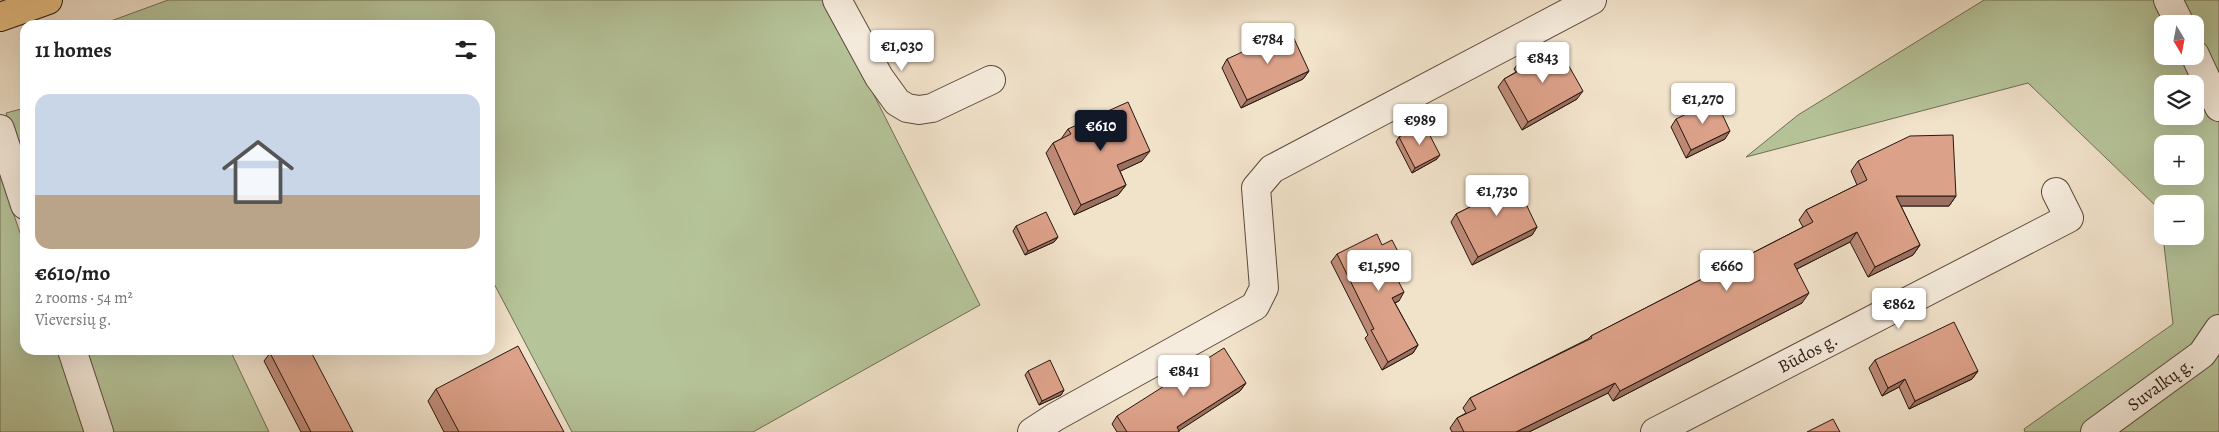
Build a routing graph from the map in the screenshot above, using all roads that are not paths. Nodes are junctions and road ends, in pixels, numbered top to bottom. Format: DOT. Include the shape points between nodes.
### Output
graph roads {
  1 [pos="48,0"];
  2 [pos="837,0"];
  3 [pos="1592,0"];
  4 [pos="2168,0"];
  5 [pos="2176,15"];
  6 [pos="0,17"];
  7 [pos="2200,65"];
  8 [pos="991,80"];
  9 [pos="2219,108"];
  10 [pos="0,129"];
  11 [pos="20,190"];
  12 [pos="2056,192"];
  13 [pos="2219,329"];
  14 [pos="74,355"];
  15 [pos="99,432"];
  16 [pos="1032,432"];
  17 [pos="1655,432"];
  18 [pos="2095,432"];
  1 -- 6 [label="main road"];
  2 -- 8 [label="street" via="879,77 897,102 907,108 932,108"];
  3 -- 16 [label="street" via="1272,169 1256,188 1264,288 1255,306"];
  4 -- 5 [label="street"];
  7 -- 9 [label="street"];
  10 -- 11 [label="street"];
  12 -- 17 [label="street, Būdos g." via="2069,218"];
  13 -- 18 [label="street, Suvalkų g." via="2202,354"];
  14 -- 15 [label="street"];
}
